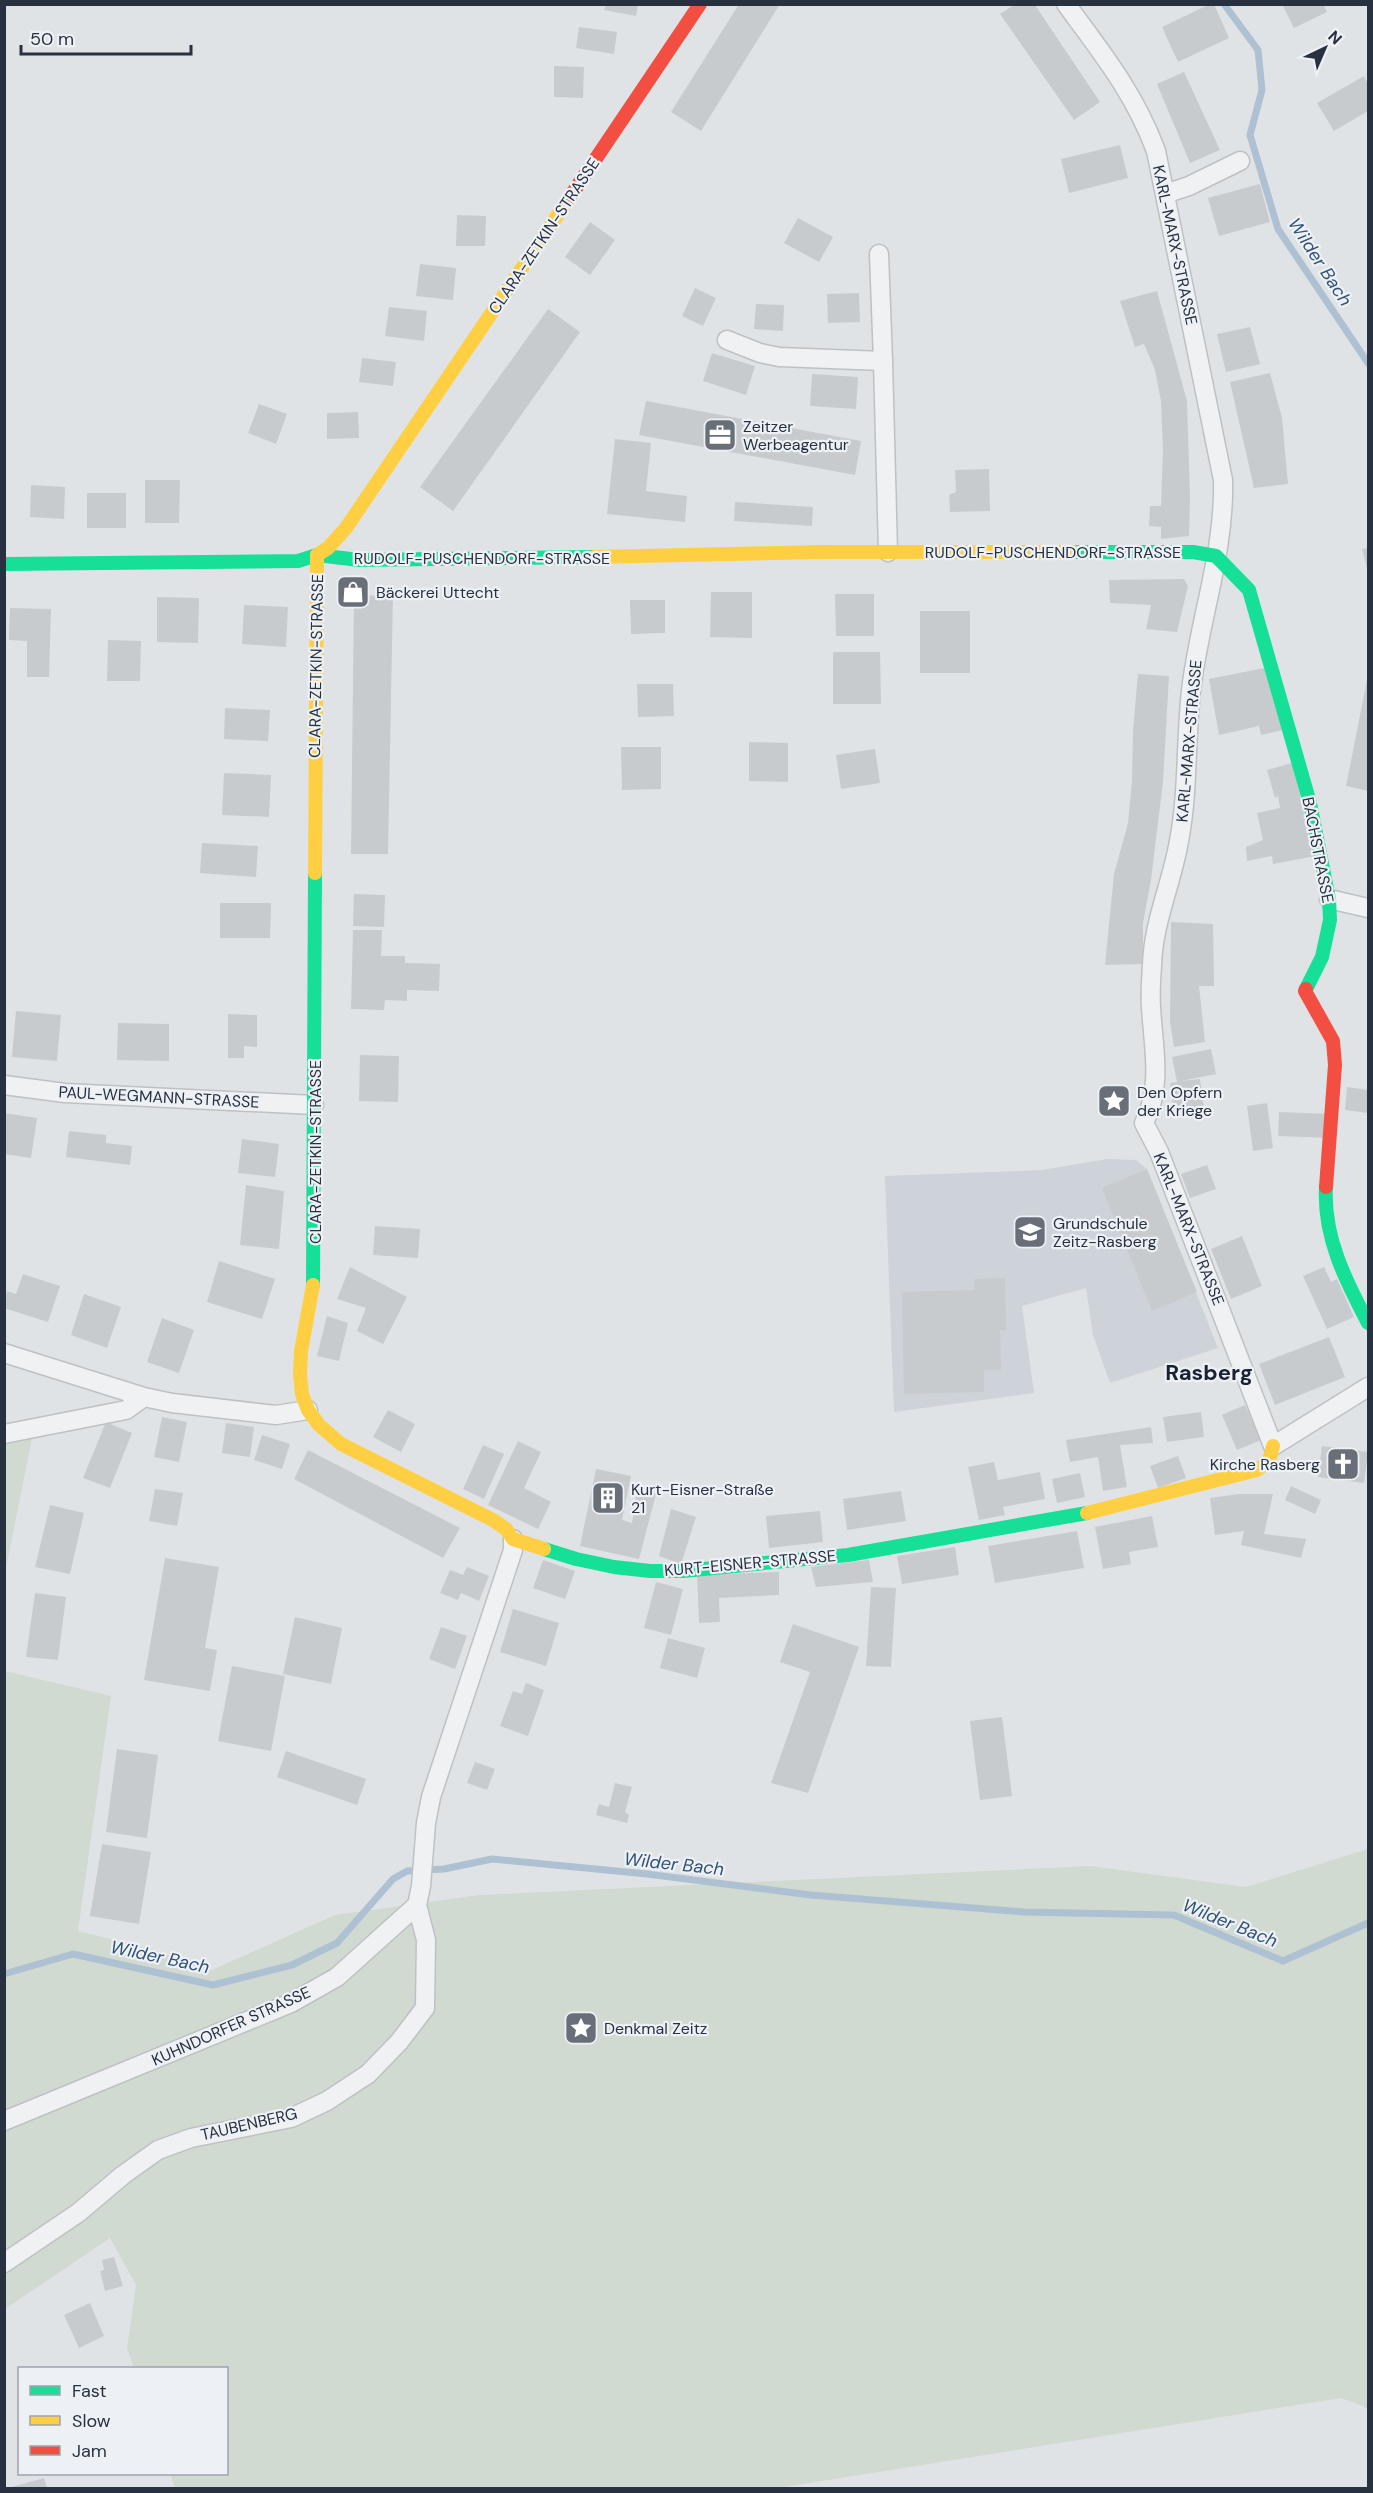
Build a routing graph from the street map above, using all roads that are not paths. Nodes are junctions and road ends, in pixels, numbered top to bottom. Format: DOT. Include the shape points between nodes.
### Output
graph roads {
  1 [pos="700,4"];
  2 [pos="1066,4"];
  3 [pos="1240,160"];
  4 [pos="1165,194"];
  5 [pos="879,254"];
  6 [pos="727,340"];
  7 [pos="883,361"];
  8 [pos="888,552"];
  9 [pos="317,555"];
  10 [pos="1216,556"];
  11 [pos="4,564"];
  12 [pos="1329,899"];
  13 [pos="1368,908"];
  14 [pos="4,1085"];
  15 [pos="314,1105"];
  16 [pos="1368,1323"];
  17 [pos="4,1353"];
  18 [pos="1368,1387"];
  19 [pos="144,1397"];
  20 [pos="308,1410"];
  21 [pos="4,1434"];
  22 [pos="1273,1446"];
  23 [pos="513,1539"];
  24 [pos="417,1905"];
  25 [pos="4,2121"];
  26 [pos="4,2263"];
  1 -- 9 [label="street, CLARA-ZETKIN-STRASSE" via="345,528"];
  2 -- 4 [label="street, KARL-MARX-STRASSE" via="1132,96 1156,151"];
  3 -- 4 [label="street"];
  4 -- 10 [label="street, KARL-MARX-STRASSE" via="1223,480 1224,511"];
  5 -- 7 [label="street"];
  6 -- 7 [label="street" via="779,357"];
  7 -- 8 [label="street"];
  8 -- 9 [label="street, RUDOLF-PUSCHENDORF-STRASSE" via="359,560"];
  8 -- 10 [label="street, RUDOLF-PUSCHENDORF-STRASSE" via="1193,552"];
  9 -- 11 [label="street, RUDOLF-PUSCHENDORF-STRASSE" via="289,561"];
  9 -- 15 [label="street, CLARA-ZETKIN-STRASSE"];
  10 -- 12 [label="street, BACHSTRASSE" via="1249,590 1310,803"];
  10 -- 22 [label="street, KARL-MARX-STRASSE" via="1192,686 1184,814 1152,956 1150,1003 1156,1086 1144,1122"];
  12 -- 13 [label="street"];
  12 -- 16 [label="street, BACHSTRASSE" via="1330,921 1322,957 1305,991 1333,1041 1335,1065 1325,1203 1328,1229 1346,1279"];
  14 -- 15 [label="street, PAUL-WEGMANN-STRASSE" via="65,1093"];
  15 -- 20 [label="street, CLARA-ZETKIN-STRASSE" via="314,1281 300,1375"];
  17 -- 19 [label="street"];
  18 -- 22 [label="street"];
  19 -- 20 [label="street" via="276,1415"];
  19 -- 21 [label="street" via="126,1410"];
  20 -- 23 [label="street, KURT-EISNER-STRASSE" via="341,1444 493,1520"];
  22 -- 23 [label="street, KURT-EISNER-STRASSE" via="1269,1461 1257,1470 1180,1490 1077,1515 848,1555 650,1571 576,1559"];
  23 -- 24 [label="street" via="513,1550 440,1764 426,1823"];
  24 -- 25 [label="street, KUHNDORFER STRASSE" via="337,1977 291,2003"];
  24 -- 26 [label="street, TAUBENBERG" via="426,1940 424,2008 368,2074 327,2101 291,2118 191,2138 158,2150 78,2213"];
}
